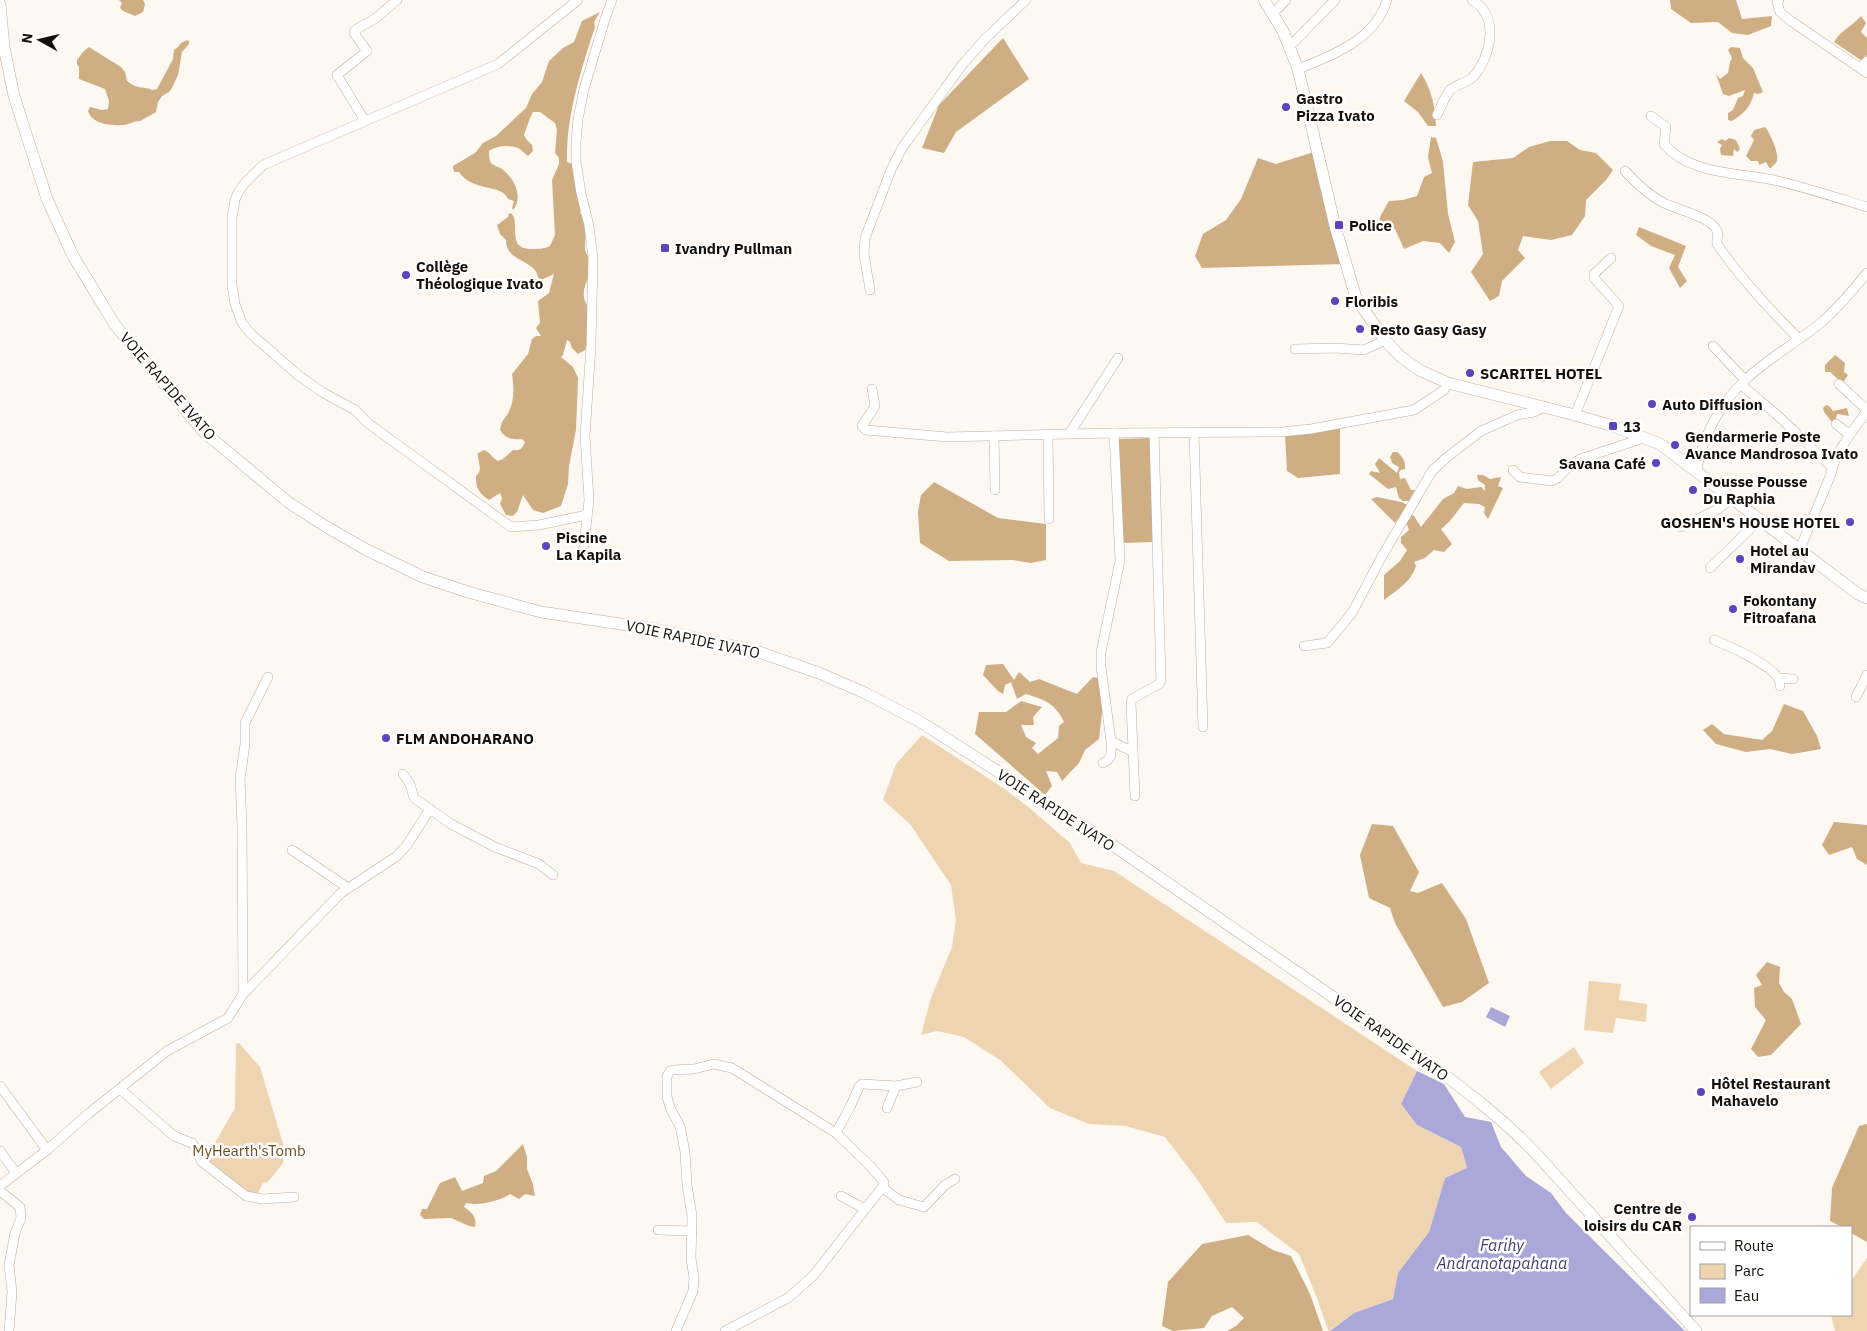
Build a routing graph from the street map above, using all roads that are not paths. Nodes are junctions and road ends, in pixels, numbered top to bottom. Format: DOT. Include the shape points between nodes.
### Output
graph roads {
  1 [pos="397,0"];
  2 [pos="578,0"];
  3 [pos="612,0"];
  4 [pos="1026,0"];
  5 [pos="1264,0"];
  6 [pos="1286,0"];
  7 [pos="1335,0"];
  8 [pos="1387,0"];
  9 [pos="1472,0"];
  10 [pos="1779,0"];
  11 [pos="0,4"];
  12 [pos="1273,14"];
  13 [pos="1290,47"];
  14 [pos="1867,61"];
  15 [pos="1298,69"];
  16 [pos="1863,71"];
  17 [pos="1437,115"];
  18 [pos="1651,116"];
  19 [pos="365,121"];
  20 [pos="1625,171"];
  21 [pos="1867,207"];
  22 [pos="1611,258"];
  23 [pos="1867,273"];
  24 [pos="870,290"];
  25 [pos="1384,339"];
  26 [pos="1799,339"];
  27 [pos="1713,346"];
  28 [pos="1295,349"];
  29 [pos="1118,358"];
  30 [pos="1743,382"];
  31 [pos="1448,383"];
  32 [pos="1839,384"];
  33 [pos="872,389"];
  34 [pos="1544,407"];
  35 [pos="1867,410"];
  36 [pos="1575,415"];
  37 [pos="1836,424"];
  38 [pos="1154,433"];
  39 [pos="1068,434"];
  40 [pos="1114,434"];
  41 [pos="1194,434"];
  42 [pos="1048,435"];
  43 [pos="1850,435"];
  44 [pos="994,436"];
  45 [pos="1644,438"];
  46 [pos="1832,467"];
  47 [pos="1513,470"];
  48 [pos="1697,470"];
  49 [pos="995,490"];
  50 [pos="1732,498"];
  51 [pos="587,515"];
  52 [pos="1760,519"];
  53 [pos="1049,520"];
  54 [pos="1682,527"];
  55 [pos="584,545"];
  56 [pos="1800,549"];
  57 [pos="1710,568"];
  58 [pos="1864,598"];
  59 [pos="1714,640"];
  60 [pos="1304,646"];
  61 [pos="1867,675"];
  62 [pos="268,678"];
  63 [pos="1793,679"];
  64 [pos="1856,696"];
  65 [pos="1203,727"];
  66 [pos="1112,741"];
  67 [pos="1133,752"];
  68 [pos="1103,763"];
  69 [pos="403,774"];
  70 [pos="1135,796"];
  71 [pos="430,809"];
  72 [pos="292,850"];
  73 [pos="553,875"];
  74 [pos="348,888"];
  75 [pos="243,994"];
  76 [pos="917,1082"];
  77 [pos="0,1086"];
  78 [pos="896,1086"];
  79 [pos="120,1089"];
  80 [pos="887,1108"];
  81 [pos="836,1133"];
  82 [pos="47,1150"];
  83 [pos="0,1151"];
  84 [pos="16,1173"];
  85 [pos="955,1179"];
  86 [pos="0,1186"];
  87 [pos="883,1188"];
  88 [pos="0,1191"];
  89 [pos="841,1196"];
  90 [pos="294,1197"];
  91 [pos="865,1209"];
  92 [pos="658,1230"];
  93 [pos="692,1232"];
  94 [pos="9,1331"];
  95 [pos="676,1331"];
  96 [pos="725,1331"];
  97 [pos="1696,1331"];
  1 -- 19 [label="street" via="355,30 367,51 337,75"];
  2 -- 19 [label="street" via="498,64"];
  3 -- 51 [label="street" via="584,89 577,134 576,161 592,258 585,436"];
  4 -- 24 [label="street" via="962,65 902,148 865,238 864,254"];
  5 -- 12 [label="main road"];
  6 -- 12 [label="street"];
  7 -- 13 [label="street"];
  8 -- 15 [label="street" via="1383,12 1358,39 1328,57"];
  9 -- 17 [label="street" via="1488,18 1491,36 1485,60 1473,78 1451,90"];
  10 -- 16 [label="street" via="1780,12"];
  11 -- 97 [label="main road, VOIE RAPIDE IVATO" via="4,47 14,96 47,199 73,256 115,325 204,432 288,502 359,545 423,576 468,592 541,612 654,629 753,650 844,683 919,721 1110,844 1469,1093 1534,1151"];
  12 -- 13 [label="main road"];
  13 -- 15 [label="main road"];
  14 -- 16 [label="street"];
  15 -- 25 [label="main road" via="1345,264 1356,298"];
  18 -- 21 [label="street" via="1666,127 1664,144 1671,153 1689,163 1776,180"];
  19 -- 51 [label="street" via="263,165 238,193 232,218 232,285 242,323 298,375 355,410 369,424 511,527"];
  20 -- 26 [label="street" via="1663,202 1716,228 1717,244 1742,280"];
  22 -- 36 [label="street" via="1594,274 1594,278 1618,306"];
  23 -- 26 [label="street" via="1847,299"];
  25 -- 28 [label="street" via="1364,350"];
  25 -- 31 [label="main road" via="1419,370"];
  26 -- 30 [label="street"];
  27 -- 30 [label="street"];
  29 -- 39 [label="street"];
  30 -- 46 [label="street" via="1754,398 1777,415"];
  30 -- 48 [label="street" via="1714,420 1698,459"];
  31 -- 34 [label="main road"];
  31 -- 41 [label="street" via="1444,390 1414,410 1311,429"];
  32 -- 35 [label="street"];
  33 -- 44 [label="street" via="875,406 862,426 866,430 947,437"];
  34 -- 36 [label="main road"];
  34 -- 60 [label="street" via="1481,431 1432,471 1352,613 1327,643"];
  35 -- 43 [label="street"];
  36 -- 45 [label="main road"];
  37 -- 43 [label="street"];
  38 -- 40 [label="street"];
  38 -- 41 [label="street"];
  38 -- 67 [label="street" via="1161,680 1132,698"];
  39 -- 40 [label="street"];
  39 -- 42 [label="street"];
  40 -- 66 [label="street" via="1120,562 1101,652"];
  41 -- 65 [label="street"];
  42 -- 44 [label="street"];
  42 -- 53 [label="street"];
  43 -- 46 [label="street"];
  44 -- 49 [label="street"];
  45 -- 47 [label="street" via="1580,459 1552,481 1520,477"];
  45 -- 48 [label="main road" via="1660,444"];
  46 -- 56 [label="street"];
  48 -- 50 [label="main road"];
  50 -- 52 [label="main road"];
  50 -- 54 [label="street"];
  51 -- 55 [label="street"];
  52 -- 56 [label="main road"];
  52 -- 57 [label="street"];
  56 -- 58 [label="main road"];
  59 -- 63 [label="street" via="1749,656 1767,668 1779,682"];
  61 -- 64 [label="street"];
  62 -- 75 [label="street" via="245,723 240,779"];
  66 -- 67 [label="street"];
  66 -- 68 [label="street" via="1111,755"];
  67 -- 70 [label="street"];
  69 -- 71 [label="street" via="414,798"];
  71 -- 73 [label="street" via="451,824 495,847 539,864"];
  71 -- 74 [label="street" via="397,856"];
  72 -- 74 [label="street"];
  74 -- 75 [label="street"];
  75 -- 79 [label="street" via="228,1018 167,1052"];
  76 -- 78 [label="street"];
  77 -- 82 [label="street"];
  78 -- 80 [label="street"];
  78 -- 81 [label="street" via="862,1084"];
  79 -- 82 [label="street"];
  79 -- 90 [label="street" via="174,1136 192,1143 201,1161 246,1196 263,1199"];
  81 -- 87 [label="street" via="884,1182"];
  81 -- 93 [label="street" via="732,1068 714,1064 670,1071 667,1076 668,1097 680,1126 685,1152"];
  82 -- 84 [label="street"];
  83 -- 84 [label="street"];
  84 -- 86 [label="street"];
  85 -- 87 [label="street" via="924,1206 899,1200"];
  87 -- 91 [label="street"];
  88 -- 94 [label="street" via="20,1207 21,1218 14,1233 9,1265 12,1292"];
  89 -- 91 [label="street"];
  91 -- 96 [label="street" via="813,1276 788,1298"];
  92 -- 93 [label="street"];
  93 -- 95 [label="street" via="693,1291"];
}
